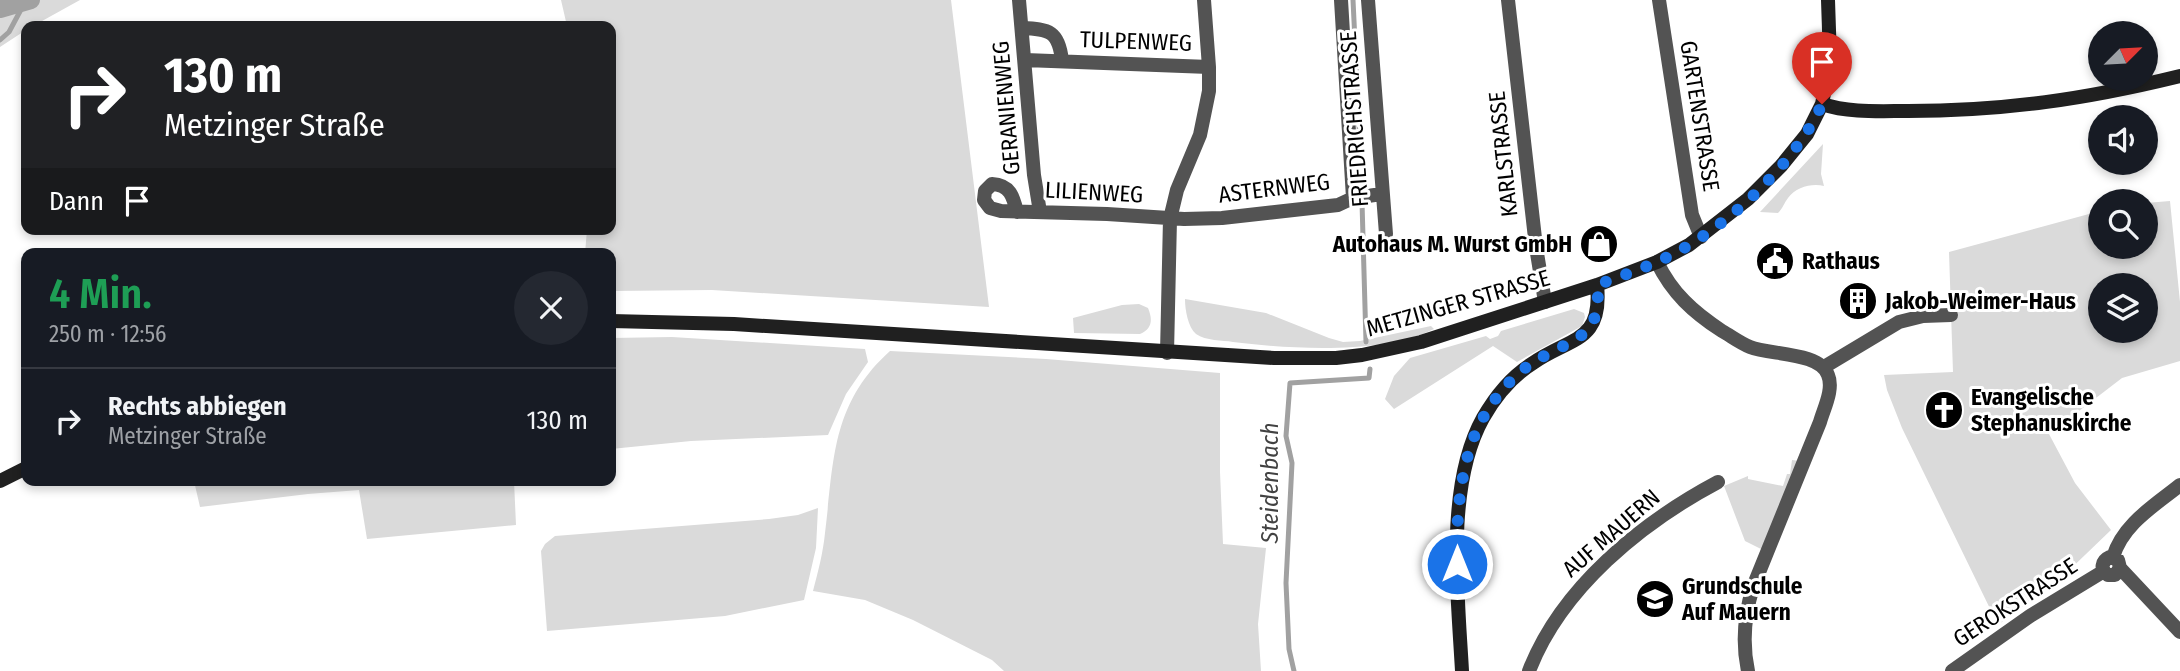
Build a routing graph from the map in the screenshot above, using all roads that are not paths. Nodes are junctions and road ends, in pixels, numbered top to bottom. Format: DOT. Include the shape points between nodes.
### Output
graph roads {
  1 [pos="1019,0"];
  2 [pos="1204,0"];
  3 [pos="1341,0"];
  4 [pos="1368,0"];
  5 [pos="1508,0"];
  6 [pos="1659,0"];
  7 [pos="1828,0"];
  8 [pos="1021,29"];
  9 [pos="1025,60"];
  10 [pos="1062,61"];
  11 [pos="1209,67"];
  12 [pos="2180,76"];
  13 [pos="1822,104"];
  14 [pos="1382,194"];
  15 [pos="1353,198"];
  16 [pos="1017,212"];
  17 [pos="1040,212"];
  18 [pos="1170,219"];
  19 [pos="1386,234"];
  20 [pos="1701,237"];
  21 [pos="1657,262"];
  22 [pos="1597,285"];
  23 [pos="1545,302"];
  24 [pos="1951,315"];
  25 [pos="616,321"];
  26 [pos="1167,352"];
  27 [pos="1824,368"];
  28 [pos="21,470"];
  29 [pos="0,481"];
  30 [pos="1718,482"];
  31 [pos="2180,485"];
  32 [pos="2117,563"];
  33 [pos="2180,632"];
  34 [pos="1957,669"];
  35 [pos="1462,671"];
  36 [pos="1529,671"];
  37 [pos="1748,671"];
  1 -- 8 [label="street, GERANIENWEG"];
  2 -- 11 [label="street"];
  3 -- 15 [label="street"];
  4 -- 14 [label="street, FRIEDRICHSTRASSE"];
  5 -- 23 [label="street, KARLSTRASSE"];
  6 -- 20 [label="street, GARTENSTRASSE" via="1692,215"];
  7 -- 13 [label="street, METZINGER STRASSE" via="1830,60"];
  8 -- 9 [label="street, GERANIENWEG"];
  8 -- 10 [label="street, TULPENWEG" via="1051,32"];
  9 -- 10 [label="street, TULPENWEG"];
  9 -- 17 [label="street, GERANIENWEG"];
  10 -- 11 [label="street, TULPENWEG"];
  11 -- 18 [label="street" via="1202,127"];
  12 -- 13 [label="street" via="2083,98 2010,108 1857,111"];
  13 -- 20 [label="street, METZINGER STRASSE" via="1807,134 1781,166"];
  14 -- 15 [label="street, ASTERNWEG"];
  14 -- 19 [label="street, FRIEDRICHSTRASSE"];
  15 -- 18 [label="street, ASTERNWEG" via="1306,209"];
  16 -- 17 [label="street, LILIENWEG"];
  17 -- 18 [label="street, LILIENWEG"];
  18 -- 26 [label="street"];
  20 -- 21 [label="street, METZINGER STRASSE"];
  21 -- 22 [label="street, METZINGER STRASSE"];
  21 -- 27 [label="street" via="1683,302 1730,335 1751,348 1808,359"];
  22 -- 23 [label="street, METZINGER STRASSE"];
  22 -- 35 [label="street" via="1597,314 1587,332 1517,375 1476,431 1458,515"];
  23 -- 26 [label="street, METZINGER STRASSE" via="1430,340 1362,355 1308,359"];
  24 -- 27 [label="street" via="1899,322"];
  25 -- 26 [label="street, METZINGER STRASSE"];
  27 -- 37 [label="street" via="1830,384 1822,417 1747,607"];
  28 -- 29 [label="street"];
  30 -- 36 [label="street, AUF MAUERN" via="1659,518 1580,587"];
  31 -- 32 [label="street" via="2126,530"];
  32 -- 33 [label="street"];
  32 -- 34 [label="street, GEROKSTRASSE" via="2107,558 2104,571 2027,617"];
}
